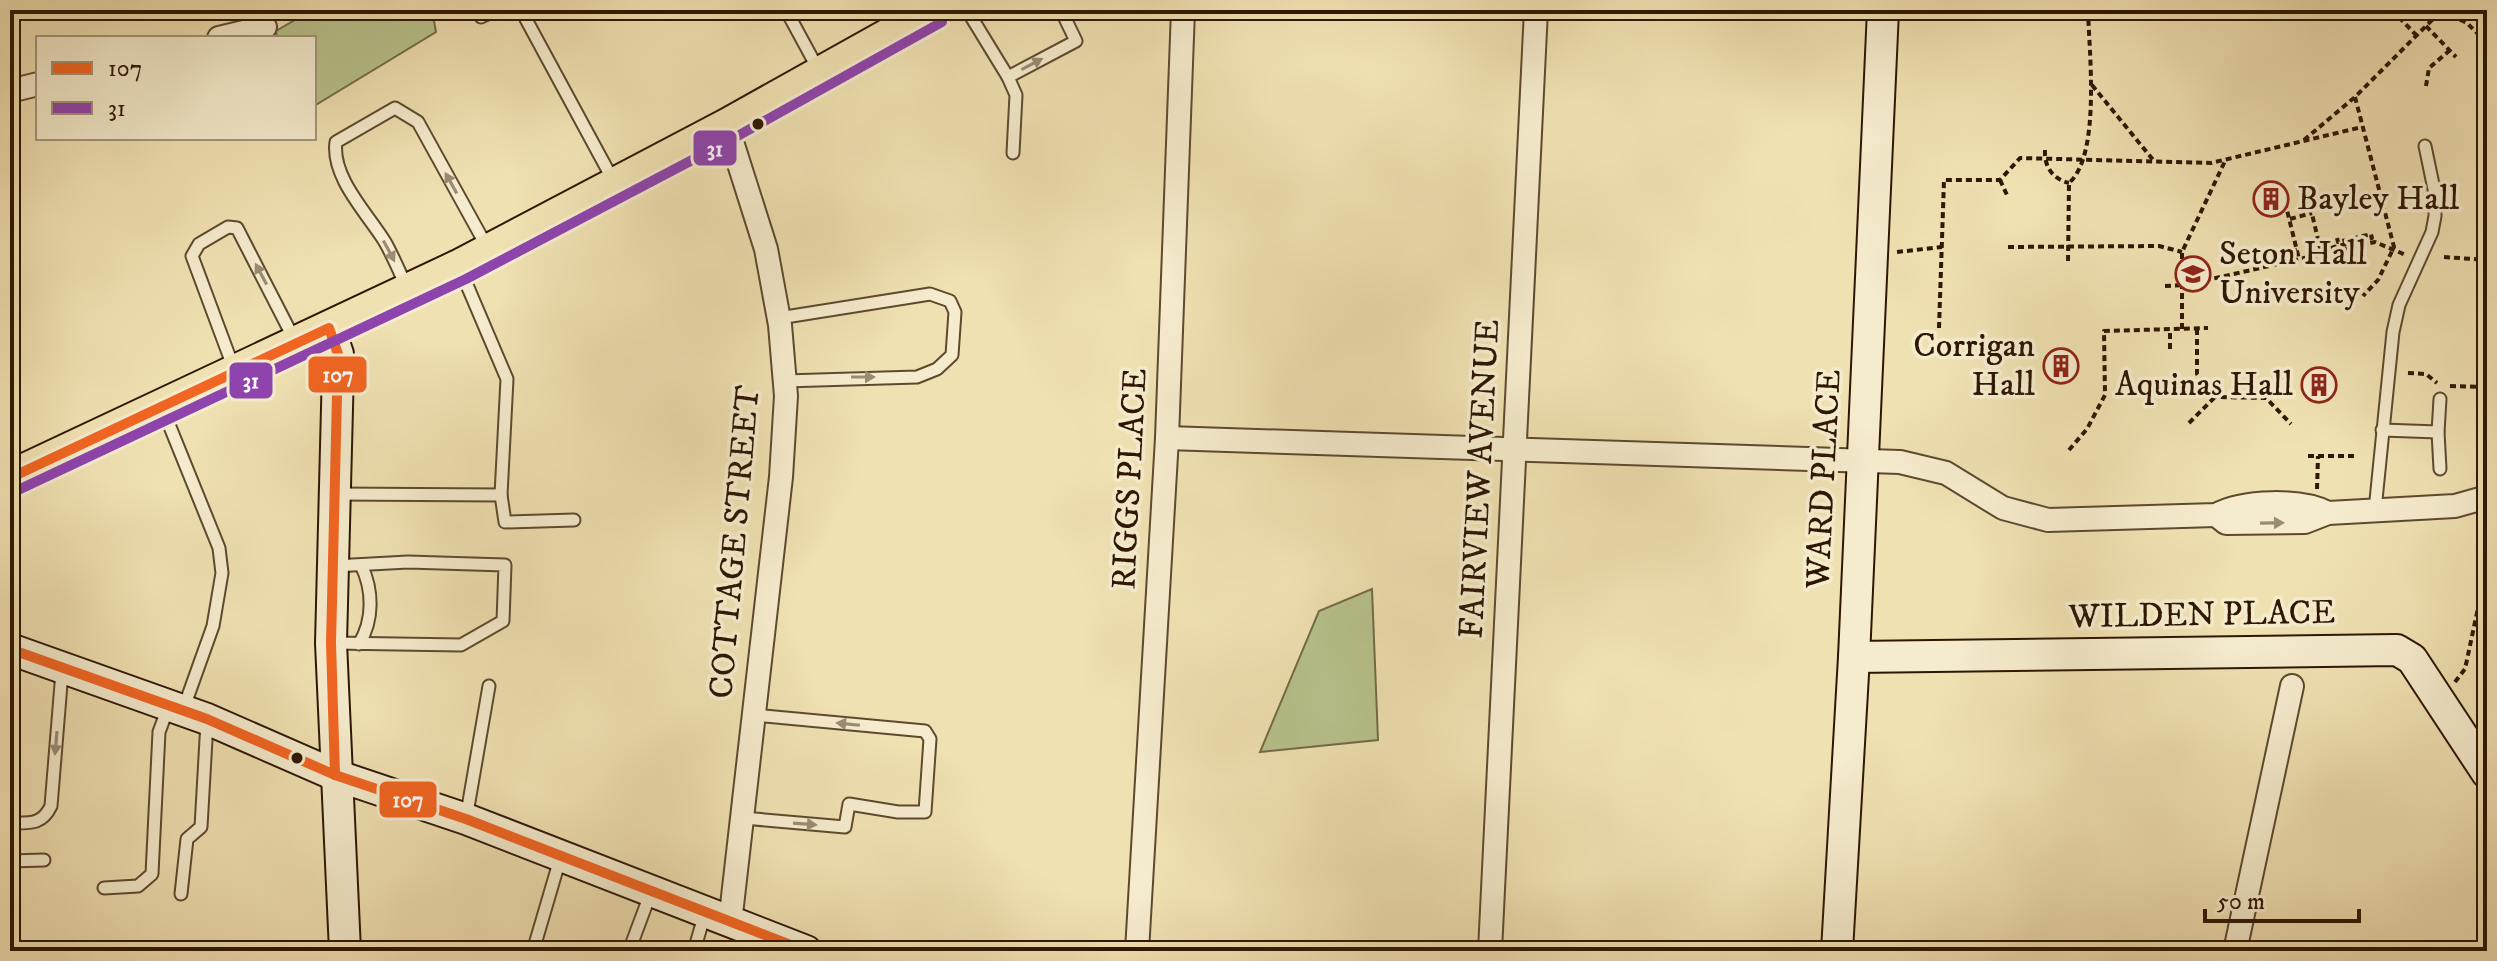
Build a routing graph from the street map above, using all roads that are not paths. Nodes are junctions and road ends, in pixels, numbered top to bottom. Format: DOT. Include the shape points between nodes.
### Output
graph roads {
  1 [pos="496,10"];
  2 [pos="521,10"];
  3 [pos="786,10"];
  4 [pos="935,10"];
  5 [pos="967,10"];
  6 [pos="1061,10"];
  7 [pos="1183,10"];
  8 [pos="1536,10"];
  9 [pos="1883,10"];
  10 [pos="481,17"];
  11 [pos="265,27"];
  12 [pos="227,36"];
  13 [pos="820,73"];
  14 [pos="1008,77"];
  15 [pos="36,84"];
  16 [pos="10,91"];
  17 [pos="727,126"];
  18 [pos="2425,146"];
  19 [pos="1013,153"];
  20 [pos="615,184"];
  21 [pos="489,251"];
  22 [pos="459,267"];
  23 [pos="408,290"];
  24 [pos="779,318"];
  25 [pos="329,328"];
  26 [pos="296,344"];
  27 [pos="235,373"];
  28 [pos="785,381"];
  29 [pos="2440,399"];
  30 [pos="162,408"];
  31 [pos="2382,430"];
  32 [pos="2438,432"];
  33 [pos="1167,438"];
  34 [pos="1517,450"];
  35 [pos="1863,461"];
  36 [pos="2440,469"];
  37 [pos="10,478"];
  38 [pos="335,494"];
  39 [pos="501,495"];
  40 [pos="2487,497"];
  41 [pos="2375,510"];
  42 [pos="574,520"];
  43 [pos="347,565"];
  44 [pos="345,643"];
  45 [pos="10,649"];
  46 [pos="1854,657"];
  47 [pos="63,667"];
  48 [pos="489,686"];
  49 [pos="2292,686"];
  50 [pos="186,712"];
  51 [pos="754,715"];
  52 [pos="2487,773"];
  53 [pos="335,775"];
  54 [pos="743,818"];
  55 [pos="466,819"];
  56 [pos="10,823"];
  57 [pos="561,858"];
  58 [pos="44,860"];
  59 [pos="10,861"];
  60 [pos="104,888"];
  61 [pos="651,891"];
  62 [pos="181,894"];
  63 [pos="718,917"];
  64 [pos="273,950"];
  65 [pos="230,951"];
  66 [pos="345,951"];
  67 [pos="533,951"];
  68 [pos="629,951"];
  69 [pos="694,951"];
  70 [pos="806,951"];
  71 [pos="1137,951"];
  72 [pos="1490,951"];
  73 [pos="1837,951"];
  74 [pos="2235,951"];
  1 -- 10 [label="lane"];
  2 -- 20 [label="lane"];
  3 -- 13 [label="lane"];
  4 -- 13 [label="main road"];
  5 -- 14 [label="lane"];
  14 -- 6 [label="lane, one-way" via="1076,41"];
  7 -- 33 [label="street, RIGGS PLACE"];
  8 -- 34 [label="street, FAIRVIEW AVENUE"];
  9 -- 35 [label="street, WARD PLACE"];
  11 -- 12 [label="street"];
  13 -- 17 [label="main road"];
  14 -- 19 [label="lane" via="1016,95"];
  15 -- 16 [label="street"];
  17 -- 20 [label="main road"];
  17 -- 24 [label="street, COTTAGE STREET" via="766,249"];
  18 -- 31 [label="lane" via="2435,216 2399,305"];
  20 -- 21 [label="main road"];
  21 -- 22 [label="main road"];
  21 -- 23 [label="lane, one-way" via="418,122 395,108 336,142 334,156"];
  22 -- 23 [label="main road"];
  22 -- 39 [label="lane" via="507,379"];
  23 -- 25 [label="main road"];
  24 -- 28 [label="street, COTTAGE STREET"];
  28 -- 24 [label="lane, one-way" via="917,377 937,369 952,355 955,312 950,301 930,294"];
  25 -- 26 [label="main road"];
  25 -- 38 [label="street" via="338,354"];
  26 -- 27 [label="main road"];
  26 -- 27 [label="lane, one-way" via="237,228 228,227 199,244 192,256"];
  27 -- 30 [label="main road"];
  28 -- 51 [label="street, COTTAGE STREET" via="781,477"];
  29 -- 32 [label="lane"];
  30 -- 37 [label="main road"];
  30 -- 50 [label="lane" via="219,548 222,573 213,626"];
  31 -- 32 [label="lane"];
  31 -- 41 [label="lane"];
  32 -- 36 [label="lane"];
  33 -- 34 [label="street"];
  33 -- 71 [label="street, RIGGS PLACE"];
  34 -- 35 [label="street"];
  34 -- 72 [label="street, FAIRVIEW AVENUE"];
  35 -- 41 [label="street" via="1924,465 2003,508 2048,520 2216,515 2226,523 2305,522 2322,504"];
  35 -- 46 [label="street, WARD PLACE"];
  38 -- 39 [label="lane"];
  38 -- 43 [label="street"];
  39 -- 42 [label="lane" via="505,522"];
  40 -- 41 [label="street" via="2455,506"];
  43 -- 44 [label="street"];
  43 -- 44 [label="lane" via="505,565 503,621 461,645"];
  44 -- 53 [label="street"];
  45 -- 47 [label="street"];
  46 -- 52 [label="street, WILDEN PLACE" via="2397,650 2412,659"];
  46 -- 73 [label="street, WARD PLACE"];
  47 -- 50 [label="street"];
  47 -- 56 [label="lane, one-way" via="51,806 36,823"];
  48 -- 55 [label="lane"];
  49 -- 74 [label="street"];
  50 -- 53 [label="street"];
  50 -- 60 [label="lane" via="159,732 152,874 138,886"];
  50 -- 62 [label="lane" via="201,827 187,839"];
  51 -- 54 [label="street, COTTAGE STREET"];
  54 -- 51 [label="lane, one-way" via="845,827 849,804 925,812 930,739 925,731"];
  53 -- 55 [label="street"];
  53 -- 66 [label="street"];
  54 -- 63 [label="street, COTTAGE STREET"];
  55 -- 57 [label="street"];
  57 -- 61 [label="street"];
  57 -- 67 [label="lane"];
  58 -- 59 [label="lane"];
  61 -- 63 [label="street"];
  61 -- 68 [label="lane"];
  63 -- 69 [label="lane"];
  63 -- 70 [label="street"];
  64 -- 65 [label="lane"];
}
